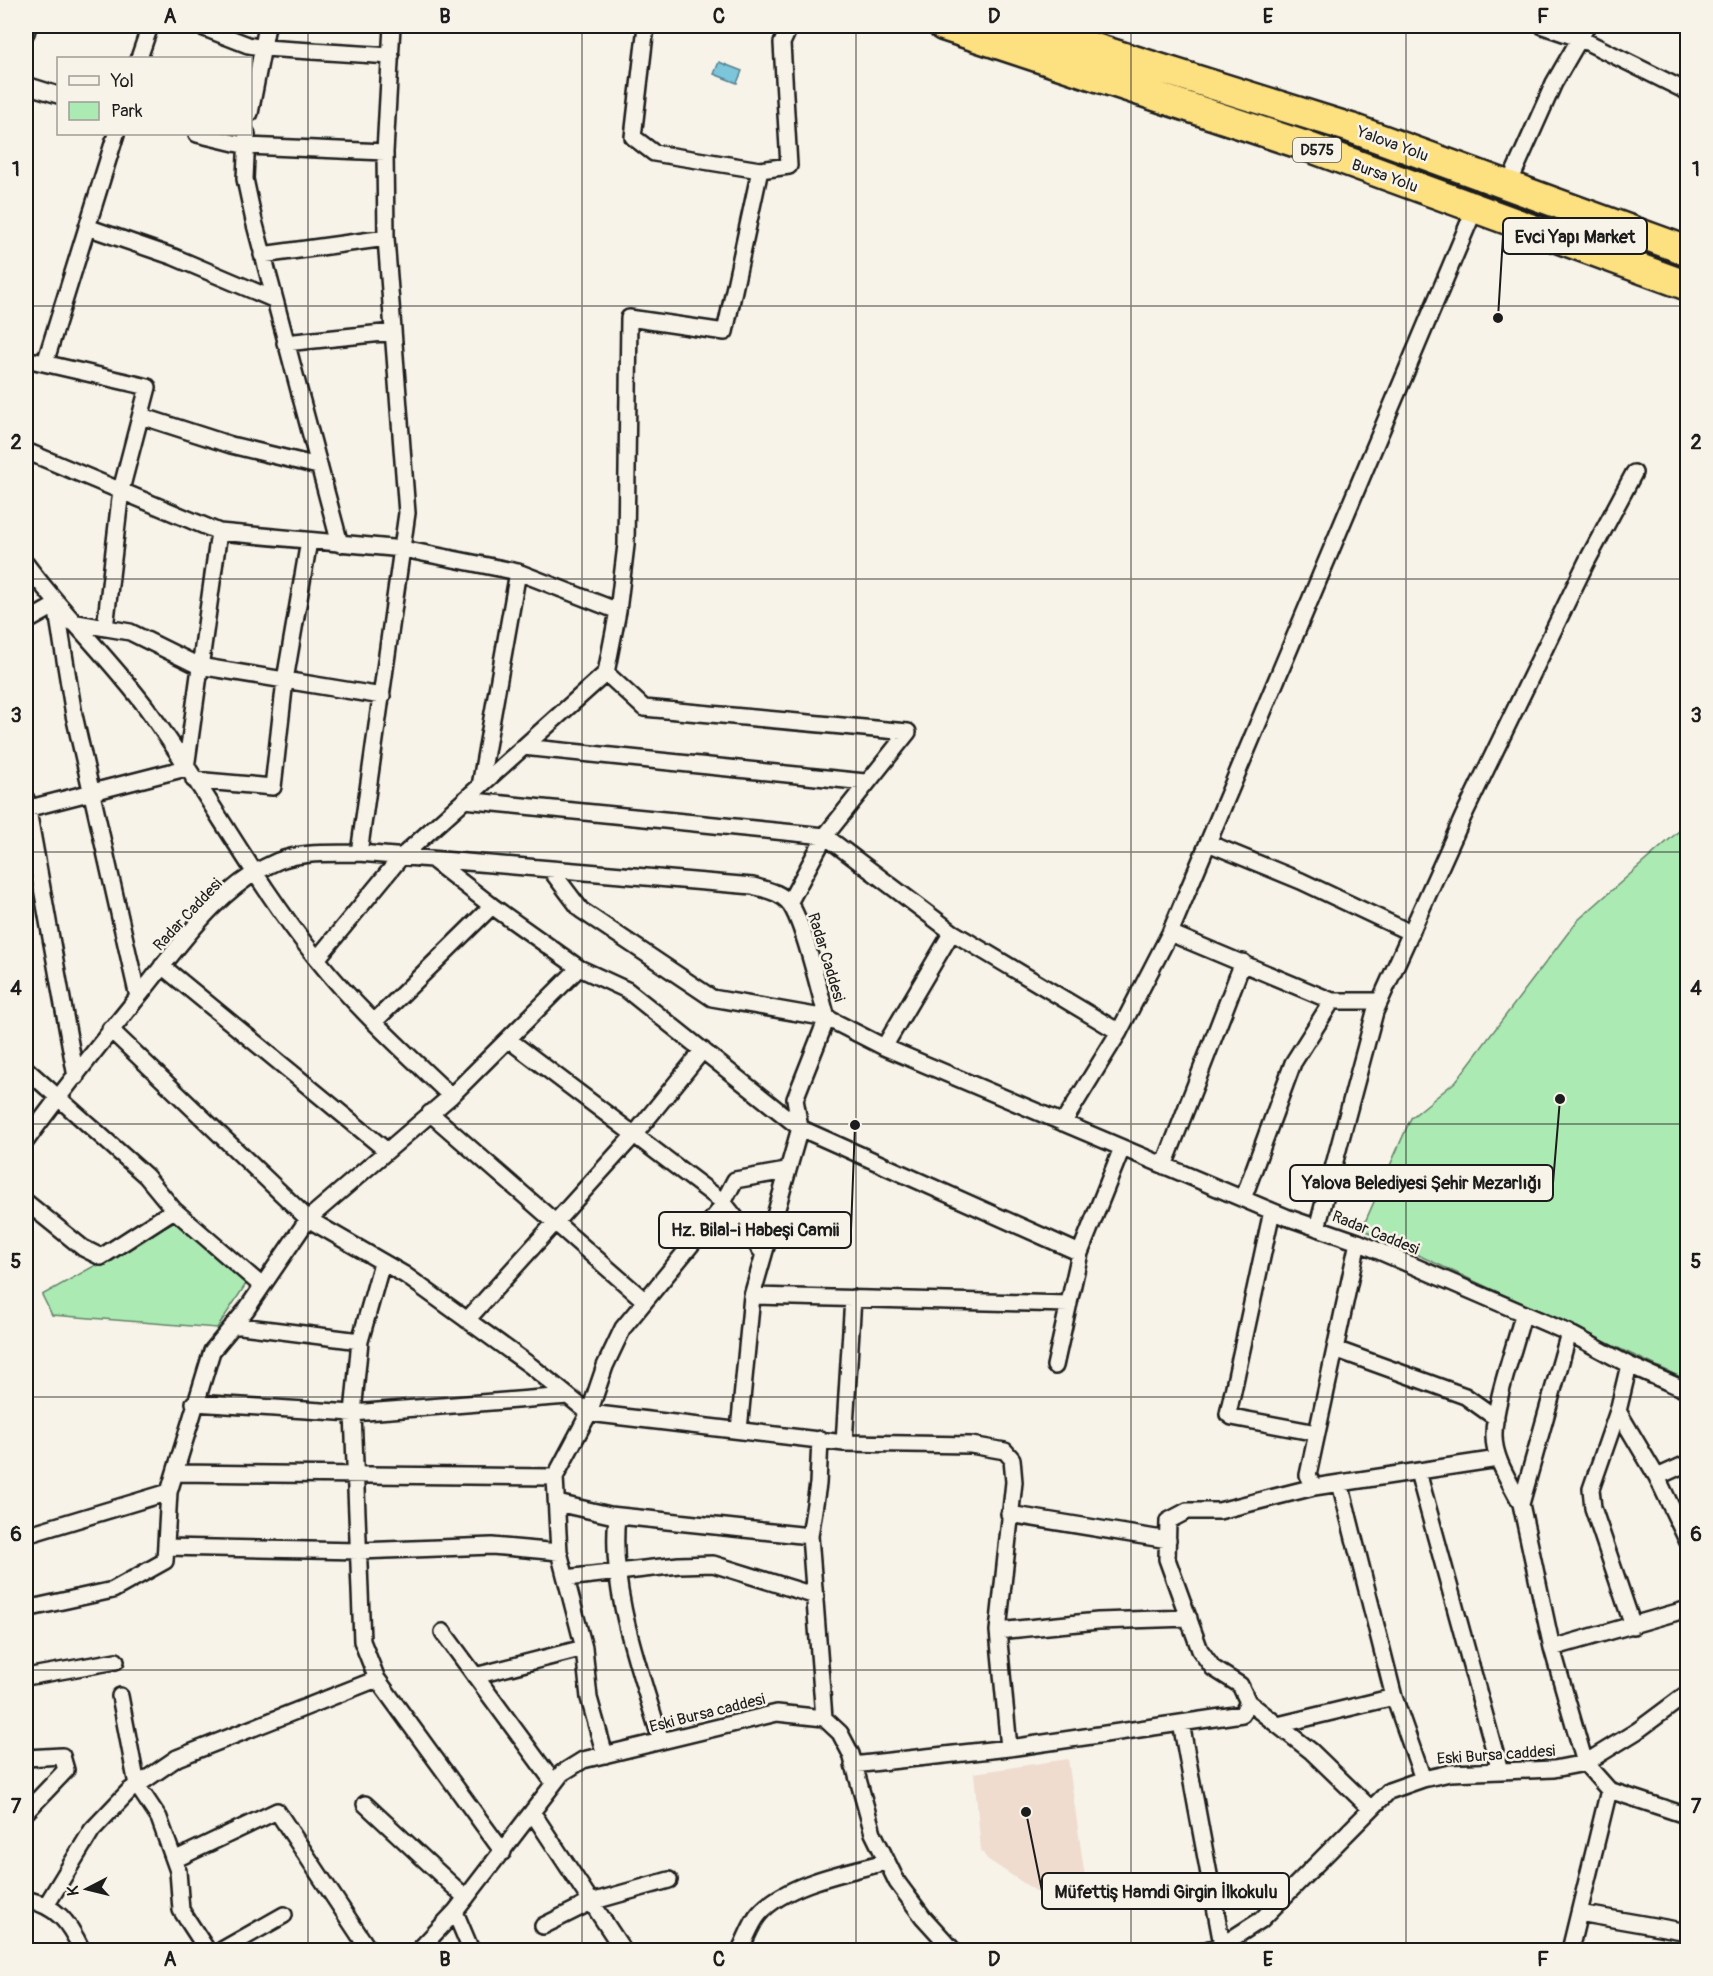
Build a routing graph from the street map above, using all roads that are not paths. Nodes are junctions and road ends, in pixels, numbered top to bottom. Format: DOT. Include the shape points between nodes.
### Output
graph roads {
  1 [pos="28,26"];
  2 [pos="150,26"];
  3 [pos="199,26"];
  4 [pos="267,26"];
  5 [pos="392,26"];
  6 [pos="645,26"];
  7 [pos="790,26"];
  8 [pos="943,26"];
  9 [pos="1025,26"];
  10 [pos="1543,26"];
  11 [pos="1584,32"];
  12 [pos="26,33"];
  13 [pos="264,48"];
  14 [pos="391,56"];
  15 [pos="139,57"];
  16 [pos="26,86"];
  17 [pos="1688,92"];
  18 [pos="57,95"];
  19 [pos="252,104"];
  20 [pos="116,135"];
  21 [pos="205,135"];
  22 [pos="247,140"];
  23 [pos="385,152"];
  24 [pos="760,170"];
  25 [pos="1508,186"];
  26 [pos="1475,208"];
  27 [pos="87,226"];
  28 [pos="386,238"];
  29 [pos="1688,251"];
  30 [pos="262,255"];
  31 [pos="1688,286"];
  32 [pos="273,299"];
  33 [pos="393,332"];
  34 [pos="285,343"];
  35 [pos="26,359"];
  36 [pos="45,363"];
  37 [pos="141,416"];
  38 [pos="26,451"];
  39 [pos="318,466"];
  40 [pos="1634,473"];
  41 [pos="121,490"];
  42 [pos="219,532"];
  43 [pos="309,541"];
  44 [pos="340,544"];
  45 [pos="403,549"];
  46 [pos="26,564"];
  47 [pos="518,572"];
  48 [pos="57,605"];
  49 [pos="618,610"];
  50 [pos="26,622"];
  51 [pos="71,622"];
  52 [pos="105,628"];
  53 [pos="199,666"];
  54 [pos="606,673"];
  55 [pos="285,680"];
  56 [pos="382,696"];
  57 [pos="523,747"];
  58 [pos="190,774"];
  59 [pos="865,782"];
  60 [pos="480,786"];
  61 [pos="90,792"];
  62 [pos="464,800"];
  63 [pos="26,806"];
  64 [pos="825,836"];
  65 [pos="1208,843"];
  66 [pos="359,854"];
  67 [pos="401,857"];
  68 [pos="433,860"];
  69 [pos="550,869"];
  70 [pos="255,873"];
  71 [pos="789,903"];
  72 [pos="492,906"];
  73 [pos="952,932"];
  74 [pos="1170,933"];
  75 [pos="1411,933"];
  76 [pos="317,959"];
  77 [pos="1243,962"];
  78 [pos="162,966"];
  79 [pos="579,968"];
  80 [pos="138,997"];
  81 [pos="1332,1001"];
  82 [pos="1380,1001"];
  83 [pos="827,1018"];
  84 [pos="374,1022"];
  85 [pos="110,1029"];
  86 [pos="1119,1032"];
  87 [pos="509,1040"];
  88 [pos="884,1047"];
  89 [pos="703,1050"];
  90 [pos="26,1069"];
  91 [pos="76,1077"];
  92 [pos="451,1096"];
  93 [pos="57,1098"];
  94 [pos="430,1113"];
  95 [pos="1063,1123"];
  96 [pos="800,1128"];
  97 [pos="634,1135"];
  98 [pos="26,1141"];
  99 [pos="1122,1148"];
  100 [pos="387,1151"];
  101 [pos="1164,1166"];
  102 [pos="786,1171"];
  103 [pos="1243,1199"];
  104 [pos="723,1202"];
  105 [pos="26,1203"];
  106 [pos="174,1210"];
  107 [pos="1272,1211"];
  108 [pos="308,1219"];
  109 [pos="555,1224"];
  110 [pos="1317,1228"];
  111 [pos="1359,1242"];
  112 [pos="1080,1253"];
  113 [pos="764,1254"];
  114 [pos="382,1263"];
  115 [pos="262,1286"];
  116 [pos="752,1296"];
  117 [pos="853,1298"];
  118 [pos="645,1301"];
  119 [pos="1069,1304"];
  120 [pos="1523,1315"];
  121 [pos="467,1320"];
  122 [pos="232,1325"];
  123 [pos="1569,1333"];
  124 [pos="360,1341"];
  125 [pos="1335,1349"];
  126 [pos="1629,1365"];
  127 [pos="1055,1366"];
  128 [pos="1688,1391"];
  129 [pos="568,1396"];
  130 [pos="194,1403"];
  131 [pos="1618,1412"];
  132 [pos="353,1413"];
  133 [pos="589,1413"];
  134 [pos="1496,1418"];
  135 [pos="739,1430"];
  136 [pos="1317,1433"];
  137 [pos="820,1439"];
  138 [pos="844,1443"];
  139 [pos="1498,1459"];
  140 [pos="1688,1463"];
  141 [pos="1418,1472"];
  142 [pos="176,1473"];
  143 [pos="356,1476"];
  144 [pos="555,1477"];
  145 [pos="1657,1477"];
  146 [pos="1340,1483"];
  147 [pos="1314,1487"];
  148 [pos="169,1492"];
  149 [pos="557,1503"];
  150 [pos="1521,1504"];
  151 [pos="1009,1514"];
  152 [pos="617,1516"];
  153 [pos="26,1535"];
  154 [pos="810,1536"];
  155 [pos="1168,1540"];
  156 [pos="1688,1542"];
  157 [pos="166,1547"];
  158 [pos="358,1551"];
  159 [pos="559,1552"];
  160 [pos="617,1572"];
  161 [pos="566,1578"];
  162 [pos="816,1596"];
  163 [pos="26,1609"];
  164 [pos="1688,1609"];
  165 [pos="1189,1618"];
  166 [pos="1633,1626"];
  167 [pos="998,1631"];
  168 [pos="443,1632"];
  169 [pos="584,1648"];
  170 [pos="1552,1648"];
  171 [pos="116,1661"];
  172 [pos="475,1676"];
  173 [pos="26,1677"];
  174 [pos="377,1679"];
  175 [pos="1688,1693"];
  176 [pos="120,1696"];
  177 [pos="1394,1697"];
  178 [pos="1248,1702"];
  179 [pos="824,1718"];
  180 [pos="1181,1723"];
  181 [pos="1278,1725"];
  182 [pos="661,1742"];
  183 [pos="1009,1748"];
  184 [pos="605,1755"];
  185 [pos="26,1758"];
  186 [pos="1585,1763"];
  187 [pos="853,1765"];
  188 [pos="1500,1771"];
  189 [pos="1423,1779"];
  190 [pos="554,1783"];
  191 [pos="137,1785"];
  192 [pos="1608,1790"];
  193 [pos="365,1804"];
  194 [pos="1371,1809"];
  195 [pos="26,1812"];
  196 [pos="532,1812"];
  197 [pos="1688,1816"];
  198 [pos="503,1852"];
  199 [pos="174,1860"];
  200 [pos="886,1862"];
  201 [pos="669,1880"];
  202 [pos="466,1898"];
  203 [pos="26,1899"];
  204 [pos="591,1902"];
  205 [pos="47,1904"];
  206 [pos="455,1912"];
  207 [pos="1579,1913"];
  208 [pos="284,1915"];
  209 [pos="543,1926"];
  210 [pos="1688,1932"];
  211 [pos="1222,1948"];
  212 [pos="82,1950"];
  213 [pos="207,1950"];
  214 [pos="222,1950"];
  215 [pos="369,1950"];
  216 [pos="419,1950"];
  217 [pos="471,1950"];
  218 [pos="623,1950"];
  219 [pos="740,1950"];
  220 [pos="953,1950"];
  221 [pos="1206,1950"];
  222 [pos="1570,1950"];
  1 -- 12 [label="street"];
  2 -- 15 [label="street"];
  3 -- 13 [label="street"];
  4 -- 13 [label="street"];
  5 -- 14 [label="street"];
  6 -- 24 [label="street" via="633,137 654,153"];
  7 -- 24 [label="street" via="782,43 789,166"];
  8 -- 26 [label="highway, Bursa Yolu / D575" via="1303,145"];
  9 -- 25 [label="highway, Yalova Yolu / D575" via="1351,128"];
  10 -- 11 [label="street"];
  11 -- 17 [label="street"];
  11 -- 25 [label="street" via="1554,83"];
  13 -- 14 [label="street"];
  13 -- 19 [label="street"];
  14 -- 23 [label="street"];
  16 -- 18 [label="street"];
  20 -- 27 [label="street"];
  21 -- 22 [label="street"];
  22 -- 23 [label="street"];
  22 -- 30 [label="street" via="245,179"];
  23 -- 28 [label="street"];
  24 -- 49 [label="street" via="725,332 629,318 626,545"];
  25 -- 29 [label="highway, Yalova Yolu / D575"];
  26 -- 31 [label="highway, Bursa Yolu / D575"];
  26 -- 65 [label="street"];
  27 -- 32 [label="street"];
  27 -- 36 [label="street"];
  28 -- 30 [label="street"];
  28 -- 33 [label="street"];
  30 -- 32 [label="street"];
  32 -- 34 [label="street"];
  33 -- 34 [label="street"];
  33 -- 45 [label="street" via="406,481"];
  34 -- 39 [label="street"];
  35 -- 36 [label="street"];
  36 -- 37 [label="street" via="148,387"];
  37 -- 39 [label="street" via="231,445"];
  37 -- 41 [label="street"];
  38 -- 41 [label="street"];
  39 -- 44 [label="street"];
  40 -- 75 [label="street" via="1478,785"];
  41 -- 42 [label="street"];
  41 -- 52 [label="street"];
  42 -- 43 [label="street"];
  42 -- 53 [label="street"];
  43 -- 44 [label="street"];
  43 -- 55 [label="street"];
  44 -- 45 [label="street"];
  45 -- 47 [label="street"];
  45 -- 56 [label="street"];
  46 -- 48 [label="street"];
  47 -- 49 [label="street"];
  47 -- 60 [label="street"];
  48 -- 50 [label="street"];
  48 -- 51 [label="street"];
  48 -- 61 [label="street"];
  49 -- 54 [label="street"];
  51 -- 52 [label="street"];
  51 -- 58 [label="street" via="145,706"];
  52 -- 53 [label="street" via="130,632"];
  53 -- 55 [label="street"];
  53 -- 58 [label="street"];
  54 -- 57 [label="street"];
  54 -- 59 [label="street" via="644,708 908,732"];
  55 -- 56 [label="street"];
  55 -- 58 [label="street" via="273,787"];
  56 -- 66 [label="street"];
  57 -- 59 [label="street"];
  57 -- 60 [label="street"];
  58 -- 61 [label="street"];
  58 -- 70 [label="street"];
  59 -- 64 [label="street"];
  60 -- 62 [label="street"];
  61 -- 63 [label="street"];
  61 -- 80 [label="street"];
  62 -- 64 [label="street"];
  62 -- 67 [label="street"];
  63 -- 91 [label="street"];
  64 -- 71 [label="street"];
  64 -- 73 [label="street"];
  65 -- 74 [label="street"];
  65 -- 75 [label="street"];
  66 -- 67 [label="street, Radar Caddesi"];
  66 -- 70 [label="street, Radar Caddesi" via="304,854"];
  67 -- 68 [label="street, Radar Caddesi"];
  67 -- 76 [label="street"];
  68 -- 69 [label="street, Radar Caddesi"];
  68 -- 72 [label="street"];
  69 -- 71 [label="street, Radar Caddesi" via="753,886 777,892"];
  69 -- 83 [label="street" via="581,910 712,998"];
  70 -- 76 [label="street"];
  70 -- 78 [label="street, Radar Caddesi" via="224,896"];
  71 -- 83 [label="street, Radar Caddesi" via="798,919"];
  72 -- 79 [label="street"];
  72 -- 84 [label="street"];
  73 -- 86 [label="street"];
  73 -- 88 [label="street"];
  74 -- 77 [label="street"];
  74 -- 86 [label="street"];
  75 -- 82 [label="street"];
  76 -- 84 [label="street"];
  77 -- 81 [label="street"];
  77 -- 101 [label="street"];
  78 -- 80 [label="street, Radar Caddesi"];
  78 -- 100 [label="street"];
  79 -- 87 [label="street"];
  79 -- 89 [label="street" via="627,990"];
  80 -- 85 [label="street, Radar Caddesi"];
  81 -- 82 [label="street"];
  81 -- 103 [label="street" via="1293,1063"];
  82 -- 110 [label="street"];
  83 -- 88 [label="street, Radar Caddesi"];
  83 -- 96 [label="street" via="795,1099"];
  84 -- 92 [label="street"];
  85 -- 91 [label="street, Radar Caddesi"];
  85 -- 108 [label="street"];
  86 -- 95 [label="street"];
  87 -- 92 [label="street"];
  87 -- 97 [label="street"];
  88 -- 95 [label="street, Radar Caddesi"];
  89 -- 96 [label="street"];
  89 -- 97 [label="street"];
  90 -- 93 [label="street"];
  91 -- 93 [label="street, Radar Caddesi"];
  92 -- 94 [label="street"];
  93 -- 98 [label="street, Radar Caddesi"];
  93 -- 106 [label="street" via="146,1176"];
  94 -- 100 [label="street"];
  94 -- 109 [label="street"];
  95 -- 99 [label="street, Radar Caddesi"];
  96 -- 102 [label="street"];
  96 -- 112 [label="street"];
  97 -- 104 [label="street"];
  97 -- 109 [label="street"];
  99 -- 101 [label="street, Radar Caddesi"];
  99 -- 112 [label="street"];
  100 -- 108 [label="street"];
  101 -- 103 [label="street, Radar Caddesi"];
  102 -- 104 [label="street" via="735,1180"];
  102 -- 113 [label="street"];
  103 -- 107 [label="street, Radar Caddesi"];
  104 -- 113 [label="street"];
  104 -- 118 [label="street"];
  105 -- 106 [label="street" via="100,1257"];
  106 -- 115 [label="street"];
  107 -- 110 [label="street, Radar Caddesi"];
  107 -- 136 [label="street" via="1228,1414"];
  108 -- 114 [label="street"];
  108 -- 115 [label="street"];
  109 -- 118 [label="street"];
  109 -- 121 [label="street"];
  110 -- 111 [label="street, Radar Caddesi"];
  111 -- 120 [label="street, Radar Caddesi"];
  111 -- 125 [label="street"];
  112 -- 119 [label="street"];
  113 -- 116 [label="street"];
  114 -- 121 [label="street"];
  114 -- 124 [label="street"];
  115 -- 122 [label="street"];
  116 -- 117 [label="street"];
  116 -- 135 [label="street"];
  117 -- 119 [label="street"];
  117 -- 138 [label="street"];
  118 -- 133 [label="street" via="623,1328"];
  119 -- 127 [label="street"];
  120 -- 123 [label="street, Radar Caddesi"];
  120 -- 134 [label="street"];
  121 -- 129 [label="street"];
  122 -- 124 [label="street"];
  122 -- 130 [label="street" via="212,1351"];
  123 -- 126 [label="street, Radar Caddesi"];
  123 -- 150 [label="street"];
  124 -- 132 [label="street"];
  125 -- 134 [label="street" via="1465,1396"];
  125 -- 136 [label="street"];
  126 -- 128 [label="street, Radar Caddesi"];
  126 -- 131 [label="street"];
  129 -- 132 [label="street"];
  129 -- 133 [label="street"];
  130 -- 132 [label="street"];
  130 -- 142 [label="street"];
  131 -- 145 [label="street"];
  131 -- 166 [label="street" via="1591,1489 1593,1508"];
  132 -- 143 [label="street"];
  133 -- 135 [label="street"];
  133 -- 144 [label="street"];
  134 -- 139 [label="street"];
  135 -- 137 [label="street"];
  136 -- 147 [label="street" via="1308,1475"];
  137 -- 138 [label="street"];
  137 -- 154 [label="street"];
  138 -- 151 [label="street" via="971,1445 1005,1451 1012,1459 1014,1482"];
  139 -- 141 [label="street"];
  139 -- 150 [label="street"];
  140 -- 145 [label="street"];
  141 -- 146 [label="street"];
  141 -- 188 [label="street"];
  142 -- 143 [label="street"];
  142 -- 148 [label="street"];
  143 -- 144 [label="street"];
  143 -- 158 [label="street"];
  144 -- 149 [label="street"];
  145 -- 156 [label="street"];
  146 -- 147 [label="street"];
  146 -- 177 [label="street"];
  147 -- 155 [label="street" via="1219,1511 1187,1511 1168,1521"];
  148 -- 153 [label="street"];
  148 -- 157 [label="street"];
  149 -- 152 [label="street"];
  149 -- 159 [label="street"];
  150 -- 170 [label="street"];
  151 -- 155 [label="street"];
  151 -- 167 [label="street"];
  152 -- 154 [label="street"];
  152 -- 160 [label="street"];
  154 -- 162 [label="street"];
  155 -- 165 [label="street" via="1167,1559"];
  157 -- 158 [label="street"];
  157 -- 163 [label="street" via="165,1561 113,1590"];
  158 -- 159 [label="street" via="492,1546"];
  158 -- 174 [label="street" via="362,1641"];
  159 -- 161 [label="street"];
  160 -- 161 [label="street"];
  160 -- 162 [label="street" via="713,1564"];
  160 -- 182 [label="street"];
  161 -- 169 [label="street"];
  162 -- 179 [label="street"];
  164 -- 166 [label="street"];
  165 -- 167 [label="street" via="1098,1621"];
  165 -- 178 [label="street" via="1200,1650 1213,1668 1240,1685"];
  166 -- 170 [label="street"];
  167 -- 183 [label="street"];
  168 -- 172 [label="street"];
  169 -- 172 [label="street"];
  169 -- 184 [label="street" via="589,1698"];
  170 -- 186 [label="street"];
  171 -- 173 [label="street"];
  172 -- 190 [label="street"];
  174 -- 191 [label="street" via="177,1758"];
  174 -- 198 [label="street"];
  175 -- 186 [label="street, Eski Bursa caddesi"];
  176 -- 191 [label="street"];
  177 -- 181 [label="street"];
  177 -- 189 [label="street"];
  178 -- 180 [label="street" via="1242,1714"];
  178 -- 181 [label="street"];
  179 -- 182 [label="street, Eski Bursa caddesi" via="777,1713"];
  179 -- 187 [label="street" via="840,1733"];
  180 -- 183 [label="street"];
  180 -- 211 [label="street"];
  181 -- 194 [label="street"];
  182 -- 184 [label="street, Eski Bursa caddesi"];
  183 -- 187 [label="street"];
  184 -- 190 [label="street, Eski Bursa caddesi" via="583,1760"];
  185 -- 195 [label="street" via="62,1756 66,1770"];
  186 -- 188 [label="street, Eski Bursa caddesi" via="1554,1769"];
  186 -- 192 [label="street"];
  187 -- 200 [label="street"];
  188 -- 189 [label="street, Eski Bursa caddesi" via="1450,1773"];
  189 -- 194 [label="street, Eski Bursa caddesi" via="1389,1791"];
  190 -- 196 [label="street, Eski Bursa caddesi"];
  191 -- 199 [label="street" via="159,1818"];
  191 -- 205 [label="street" via="92,1830"];
  192 -- 197 [label="street"];
  192 -- 207 [label="street"];
  193 -- 202 [label="street"];
  194 -- 211 [label="street, Eski Bursa caddesi" via="1261,1920"];
  196 -- 198 [label="street, Eski Bursa caddesi"];
  196 -- 204 [label="street"];
  198 -- 202 [label="street, Eski Bursa caddesi"];
  199 -- 213 [label="street" via="181,1910"];
  199 -- 215 [label="street" via="278,1811"];
  200 -- 219 [label="street" via="777,1898 758,1914"];
  200 -- 220 [label="street" via="922,1917"];
  201 -- 204 [label="street"];
  202 -- 206 [label="street, Eski Bursa caddesi"];
  203 -- 205 [label="street"];
  204 -- 209 [label="street"];
  204 -- 218 [label="street"];
  205 -- 212 [label="street" via="69,1924"];
  206 -- 216 [label="street, Eski Bursa caddesi"];
  206 -- 217 [label="street"];
  207 -- 210 [label="street"];
  207 -- 222 [label="street"];
  208 -- 214 [label="street"];
  211 -- 221 [label="street, Eski Bursa caddesi"];
}
